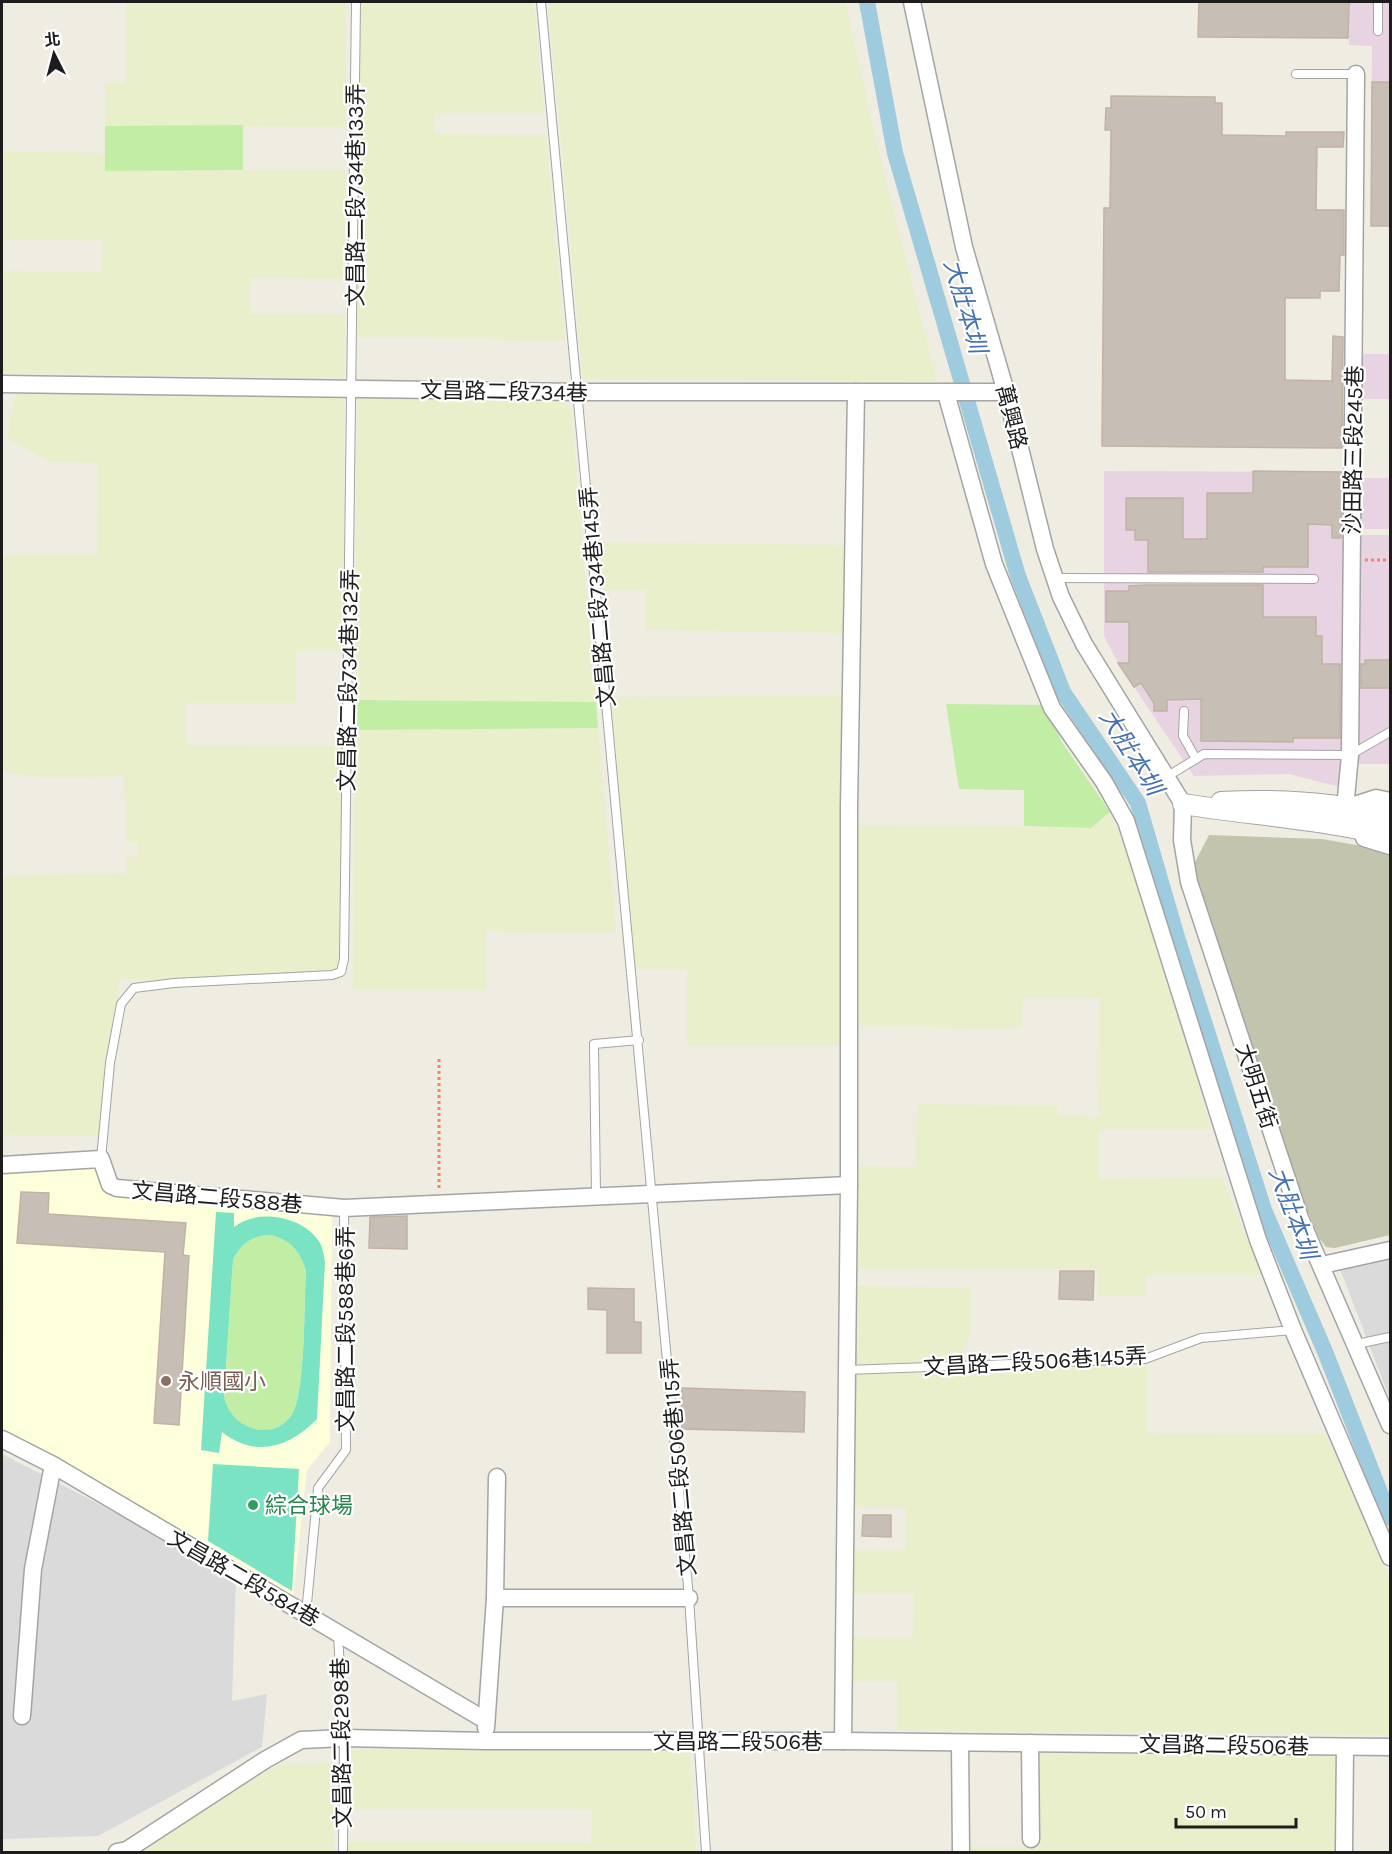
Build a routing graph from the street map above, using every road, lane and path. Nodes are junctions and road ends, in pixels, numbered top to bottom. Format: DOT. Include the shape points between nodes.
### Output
graph roads {
  1 [pos="356,2"];
  2 [pos="541,2"];
  3 [pos="912,2"];
  4 [pos="1378,2"];
  5 [pos="1378,31"];
  6 [pos="1296,74"];
  7 [pos="1356,74"];
  8 [pos="2,384"];
  9 [pos="353,388"];
  10 [pos="578,392"];
  11 [pos="856,392"];
  12 [pos="1006,392"];
  13 [pos="946,393"];
  14 [pos="1352,560"];
  15 [pos="1390,560"];
  16 [pos="1055,578"];
  17 [pos="1314,579"];
  18 [pos="1184,711"];
  19 [pos="1390,732"];
  20 [pos="1350,755"];
  21 [pos="1196,759"];
  22 [pos="1168,776"];
  23 [pos="1183,804"];
  24 [pos="1345,816"];
  25 [pos="1385,820"];
  26 [pos="1390,846"];
  27 [pos="639,1040"];
  28 [pos="439,1058"];
  29 [pos="101,1159"];
  30 [pos="2,1165"];
  31 [pos="849,1185"];
  32 [pos="653,1193"];
  33 [pos="596,1195"];
  34 [pos="439,1203"];
  35 [pos="344,1208"];
  36 [pos="1390,1250"];
  37 [pos="1322,1264"];
  38 [pos="1293,1330"];
  39 [pos="1390,1337"];
  40 [pos="1357,1344"];
  41 [pos="845,1370"];
  42 [pos="1385,1400"];
  43 [pos="1390,1425"];
  44 [pos="2,1439"];
  45 [pos="53,1465"];
  46 [pos="497,1477"];
  47 [pos="1390,1557"];
  48 [pos="495,1598"];
  49 [pos="689,1598"];
  50 [pos="306,1614"];
  51 [pos="338,1633"];
  52 [pos="21,1716"];
  53 [pos="485,1720"];
  54 [pos="344,1738"];
  55 [pos="486,1741"];
  56 [pos="843,1741"];
  57 [pos="699,1742"];
  58 [pos="960,1743"];
  59 [pos="1030,1743"];
  60 [pos="1345,1747"];
  61 [pos="1390,1747"];
  62 [pos="1031,1839"];
  63 [pos="117,1852"];
  64 [pos="343,1852"];
  65 [pos="706,1852"];
  66 [pos="962,1852"];
  67 [pos="1344,1852"];
  1 -- 9 [label="lane, 文昌路二段734巷133弄"];
  2 -- 10 [label="lane, 文昌路二段734巷145弄"];
  3 -- 12 [label="street, 萬興路" via="964,247"];
  4 -- 5 [label="lane"];
  6 -- 7 [label="lane"];
  7 -- 14 [label="street, 沙田路三段245巷"];
  8 -- 9 [label="street, 文昌路二段734巷"];
  9 -- 10 [label="street, 文昌路二段734巷"];
  9 -- 29 [label="lane, 文昌路二段734巷132弄" via="341,972 134,988 121,1004 110,1063"];
  10 -- 11 [label="street, 文昌路二段734巷"];
  10 -- 27 [label="lane, 文昌路二段734巷145弄"];
  11 -- 13 [label="street, 文昌路二段734巷"];
  11 -- 31 [label="street" via="849,807"];
  12 -- 13 [label="street, 文昌路二段734巷"];
  12 -- 16 [label="street, 萬興路"];
  13 -- 38 [label="street" via="994,564 1052,708 1126,821 1258,1240"];
  14 -- 15 [label="path"];
  14 -- 20 [label="street, 沙田路三段245巷"];
  16 -- 17 [label="lane"];
  16 -- 22 [label="street, 萬興路" via="1084,644"];
  18 -- 21 [label="lane" via="1183,736"];
  19 -- 20 [label="lane"];
  20 -- 21 [label="lane" via="1204,754"];
  20 -- 24 [label="street, 沙田路三段245巷"];
  21 -- 22 [label="lane"];
  22 -- 23 [label="street, 萬興路"];
  23 -- 24 [label="street" via="1266,799"];
  23 -- 37 [label="street, 大明五街" via="1182,840 1189,882 1300,1218"];
  24 -- 25 [label="street"];
  24 -- 26 [label="street" via="1364,839"];
  27 -- 32 [label="lane, 文昌路二段734巷145弄"];
  27 -- 33 [label="lane" via="594,1044"];
  28 -- 34 [label="path"];
  29 -- 30 [label="street"];
  29 -- 35 [label="street, 文昌路二段588巷" via="110,1185 117,1188"];
  31 -- 32 [label="street, 文昌路二段588巷"];
  31 -- 41 [label="street"];
  32 -- 33 [label="street, 文昌路二段588巷"];
  32 -- 49 [label="lane, 文昌路二段506巷115弄"];
  33 -- 34 [label="street, 文昌路二段588巷"];
  34 -- 35 [label="street, 文昌路二段588巷"];
  35 -- 50 [label="lane, 文昌路二段588巷6弄" via="346,1450 318,1488"];
  36 -- 37 [label="street"];
  37 -- 40 [label="street, 大明五街"];
  38 -- 41 [label="lane, 文昌路二段506巷145弄" via="1201,1338 1145,1359"];
  38 -- 47 [label="street"];
  39 -- 40 [label="lane"];
  40 -- 42 [label="street, 大明五街"];
  41 -- 56 [label="street"];
  42 -- 43 [label="street, 大明五街"];
  44 -- 45 [label="street, 文昌路二段584巷"];
  45 -- 50 [label="street, 文昌路二段584巷"];
  45 -- 52 [label="street" via="33,1569"];
  46 -- 48 [label="street"];
  48 -- 49 [label="street"];
  48 -- 53 [label="street"];
  49 -- 57 [label="lane, 文昌路二段506巷115弄"];
  50 -- 51 [label="street, 文昌路二段584巷"];
  51 -- 53 [label="street, 文昌路二段584巷"];
  51 -- 54 [label="lane, 文昌路二段298巷"];
  53 -- 55 [label="street"];
  54 -- 55 [label="street, 文昌路二段506巷"];
  54 -- 63 [label="street, 文昌路二段506巷" via="301,1740 127,1850"];
  54 -- 64 [label="lane, 文昌路二段298巷"];
  55 -- 57 [label="street, 文昌路二段506巷"];
  56 -- 57 [label="street, 文昌路二段506巷"];
  56 -- 58 [label="street, 文昌路二段506巷"];
  57 -- 65 [label="lane, 文昌路二段506巷115弄"];
  58 -- 59 [label="street, 文昌路二段506巷"];
  58 -- 66 [label="street"];
  59 -- 60 [label="street, 文昌路二段506巷"];
  59 -- 62 [label="street"];
  60 -- 61 [label="street, 文昌路二段506巷"];
  60 -- 67 [label="street"];
}
